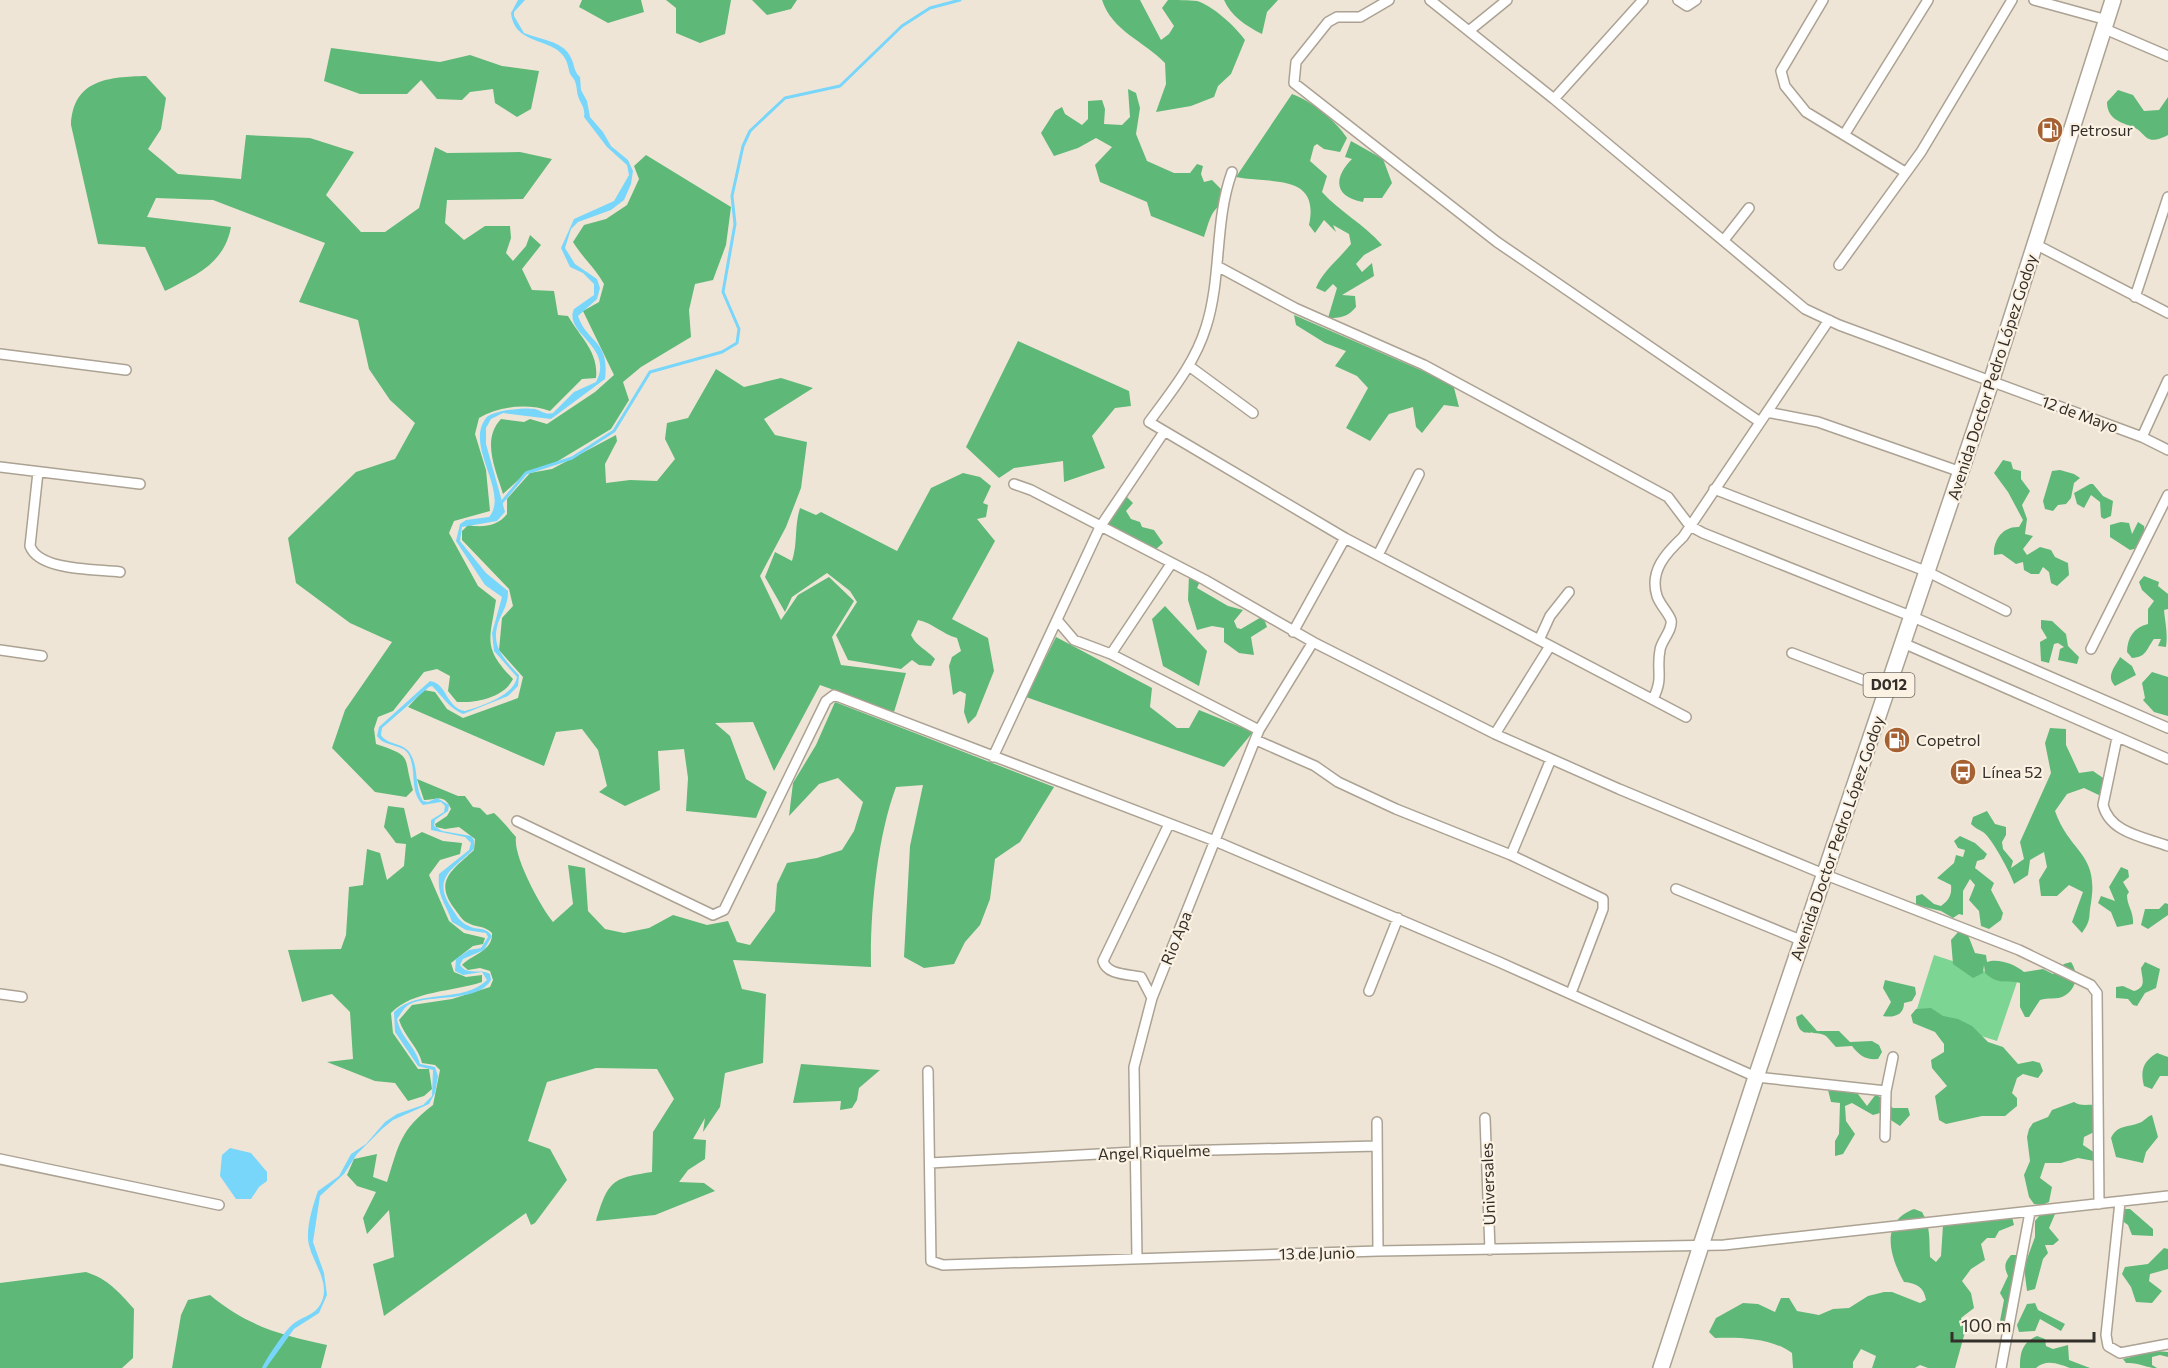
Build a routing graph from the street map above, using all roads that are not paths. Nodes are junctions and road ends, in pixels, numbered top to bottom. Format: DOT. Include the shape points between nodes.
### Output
graph roads {
  1 [pos="1389,0"];
  2 [pos="1430,0"];
  3 [pos="1507,0"];
  4 [pos="1643,0"];
  5 [pos="1678,0"];
  6 [pos="1696,0"];
  7 [pos="1822,0"];
  8 [pos="1928,0"];
  9 [pos="2012,0"];
  10 [pos="2034,0"];
  11 [pos="2114,0"];
  12 [pos="2106,24"];
  13 [pos="1470,30"];
  14 [pos="2168,56"];
  15 [pos="1554,99"];
  16 [pos="1844,135"];
  17 [pos="1232,172"];
  18 [pos="1905,172"];
  19 [pos="2168,197"];
  20 [pos="1749,208"];
  21 [pos="1724,240"];
  22 [pos="2035,244"];
  23 [pos="1839,265"];
  24 [pos="1217,266"];
  25 [pos="2135,297"];
  26 [pos="2168,313"];
  27 [pos="1829,320"];
  28 [pos="0,354"];
  29 [pos="1189,366"];
  30 [pos="126,370"];
  31 [pos="2168,380"];
  32 [pos="1991,382"];
  33 [pos="1253,412"];
  34 [pos="1767,412"];
  35 [pos="1760,422"];
  36 [pos="1164,432"];
  37 [pos="2142,437"];
  38 [pos="2168,450"];
  39 [pos="0,467"];
  40 [pos="38,472"];
  41 [pos="1961,472"];
  42 [pos="1419,474"];
  43 [pos="140,484"];
  44 [pos="1014,484"];
  45 [pos="1714,489"];
  46 [pos="2168,495"];
  47 [pos="1690,526"];
  48 [pos="1100,527"];
  49 [pos="1345,537"];
  50 [pos="1378,555"];
  51 [pos="1171,564"];
  52 [pos="120,572"];
  53 [pos="1928,572"];
  54 [pos="1569,592"];
  55 [pos="2006,611"];
  56 [pos="1913,617"];
  57 [pos="1057,620"];
  58 [pos="1293,632"];
  59 [pos="1539,640"];
  60 [pos="1313,642"];
  61 [pos="1903,643"];
  62 [pos="1550,646"];
  63 [pos="2091,649"];
  64 [pos="0,650"];
  65 [pos="1791,653"];
  66 [pos="1111,654"];
  67 [pos="42,656"];
  68 [pos="1887,689"];
  69 [pos="1653,699"];
  70 [pos="1686,717"];
  71 [pos="2168,729"];
  72 [pos="1259,730"];
  73 [pos="1495,734"];
  74 [pos="2117,738"];
  75 [pos="1256,740"];
  76 [pos="993,757"];
  77 [pos="1551,759"];
  78 [pos="2168,759"];
  79 [pos="517,821"];
  80 [pos="1169,824"];
  81 [pos="1215,841"];
  82 [pos="2168,846"];
  83 [pos="1511,855"];
  84 [pos="1826,875"];
  85 [pos="1676,889"];
  86 [pos="1398,918"];
  87 [pos="1803,941"];
  88 [pos="1369,991"];
  89 [pos="0,993"];
  90 [pos="1571,993"];
  91 [pos="22,998"];
  92 [pos="1152,998"];
  93 [pos="1893,1057"];
  94 [pos="928,1071"];
  95 [pos="1755,1077"];
  96 [pos="1886,1091"];
  97 [pos="1485,1118"];
  98 [pos="1377,1122"];
  99 [pos="1886,1137"];
  100 [pos="1377,1146"];
  101 [pos="1135,1152"];
  102 [pos="0,1159"];
  103 [pos="930,1163"];
  104 [pos="2168,1196"];
  105 [pos="2120,1202"];
  106 [pos="219,1204"];
  107 [pos="2099,1204"];
  108 [pos="2030,1212"];
  109 [pos="1703,1245"];
  110 [pos="1490,1250"];
  111 [pos="1378,1251"];
  112 [pos="1137,1258"];
  113 [pos="2168,1344"];
  114 [pos="1661,1368"];
  115 [pos="2001,1368"];
  1 -- 35 [label="street" via="1360,17 1337,17 1328,22 1296,62 1294,83 1497,242"];
  2 -- 13 [label="street, 12 de Mayo"];
  3 -- 13 [label="street"];
  4 -- 15 [label="street"];
  5 -- 6 [label="street" via="1687,6"];
  7 -- 16 [label="street" via="1781,70 1785,86 1806,112"];
  8 -- 16 [label="street"];
  9 -- 18 [label="street" via="1921,152"];
  10 -- 12 [label="street"];
  11 -- 12 [label="main road, Avenida Doctor Pedro López Godoy / D012"];
  12 -- 14 [label="street"];
  12 -- 22 [label="main road, Avenida Doctor Pedro López Godoy / D012"];
  13 -- 15 [label="street, 12 de Mayo"];
  15 -- 21 [label="street, 12 de Mayo"];
  16 -- 18 [label="street"];
  17 -- 24 [label="street"];
  18 -- 23 [label="street"];
  19 -- 25 [label="street"];
  20 -- 21 [label="street"];
  21 -- 27 [label="street, 12 de Mayo" via="1805,309"];
  22 -- 25 [label="street"];
  22 -- 32 [label="main road, Avenida Doctor Pedro López Godoy / D012"];
  24 -- 29 [label="street" via="1206,327"];
  24 -- 47 [label="street" via="1295,308 1424,365 1668,497"];
  25 -- 26 [label="street"];
  27 -- 32 [label="street, 12 de Mayo"];
  27 -- 34 [label="street"];
  28 -- 30 [label="street"];
  29 -- 33 [label="street"];
  29 -- 36 [label="street" via="1149,422"];
  31 -- 37 [label="street"];
  32 -- 37 [label="street, 12 de Mayo"];
  32 -- 41 [label="main road, Avenida Doctor Pedro López Godoy / D012"];
  34 -- 35 [label="street"];
  34 -- 41 [label="street" via="1818,422"];
  35 -- 45 [label="street"];
  36 -- 48 [label="street"];
  36 -- 49 [label="street"];
  37 -- 38 [label="street, 12 de Mayo"];
  39 -- 40 [label="street"];
  40 -- 43 [label="street"];
  40 -- 52 [label="street" via="30,546 33,553 49,564"];
  41 -- 53 [label="main road, Avenida Doctor Pedro López Godoy / D012"];
  42 -- 50 [label="street"];
  44 -- 48 [label="street"];
  45 -- 47 [label="street"];
  45 -- 53 [label="street"];
  46 -- 63 [label="street"];
  47 -- 56 [label="street"];
  47 -- 69 [label="street" via="1663,558 1657,572 1657,596 1671,625 1660,648 1661,679"];
  48 -- 51 [label="street"];
  48 -- 57 [label="street"];
  49 -- 50 [label="street"];
  49 -- 58 [label="street"];
  50 -- 59 [label="street"];
  51 -- 58 [label="street"];
  51 -- 66 [label="street"];
  53 -- 55 [label="street"];
  53 -- 56 [label="main road, Avenida Doctor Pedro López Godoy / D012"];
  54 -- 59 [label="street" via="1550,616"];
  56 -- 61 [label="main road, Avenida Doctor Pedro López Godoy / D012"];
  56 -- 71 [label="street"];
  57 -- 66 [label="street" via="1074,640"];
  57 -- 76 [label="street"];
  58 -- 60 [label="street"];
  59 -- 62 [label="street"];
  60 -- 72 [label="street, Rio Apa"];
  60 -- 73 [label="street"];
  61 -- 68 [label="main road, Avenida Doctor Pedro López Godoy / D012"];
  61 -- 74 [label="street"];
  62 -- 69 [label="street"];
  62 -- 73 [label="street"];
  64 -- 67 [label="street"];
  65 -- 68 [label="street"];
  66 -- 72 [label="street"];
  68 -- 84 [label="main road, Avenida Doctor Pedro López Godoy / D012"];
  69 -- 70 [label="street"];
  72 -- 75 [label="street, Rio Apa"];
  73 -- 77 [label="street"];
  74 -- 78 [label="street"];
  74 -- 82 [label="street" via="2103,805 2106,815 2121,829"];
  75 -- 81 [label="street, Rio Apa"];
  75 -- 83 [label="street" via="1396,809"];
  76 -- 79 [label="street" via="834,695 829,697 724,910 713,915"];
  76 -- 80 [label="street"];
  77 -- 83 [label="street"];
  77 -- 84 [label="street"];
  80 -- 81 [label="street"];
  80 -- 92 [label="street" via="1103,961 1112,972 1141,977"];
  81 -- 86 [label="street"];
  81 -- 92 [label="street, Rio Apa"];
  83 -- 90 [label="street" via="1604,899"];
  84 -- 87 [label="main road, Avenida Doctor Pedro López Godoy / D012"];
  84 -- 107 [label="street" via="2019,950 2095,989"];
  85 -- 87 [label="street"];
  86 -- 88 [label="street"];
  86 -- 90 [label="street"];
  87 -- 95 [label="main road, Avenida Doctor Pedro López Godoy / D012"];
  89 -- 91 [label="street"];
  90 -- 95 [label="street"];
  92 -- 101 [label="street, Rio Apa" via="1134,1067"];
  93 -- 96 [label="street"];
  94 -- 103 [label="street"];
  95 -- 96 [label="street"];
  95 -- 109 [label="main road, Avenida Doctor Pedro López Godoy / D012"];
  96 -- 99 [label="street"];
  97 -- 110 [label="street, Universales"];
  98 -- 100 [label="street"];
  100 -- 101 [label="street, Angel Riquelme"];
  100 -- 111 [label="street"];
  101 -- 103 [label="street, Angel Riquelme"];
  101 -- 112 [label="street, Rio Apa"];
  102 -- 106 [label="street"];
  103 -- 112 [label="street, 13 de Junio" via="931,1261 943,1265"];
  104 -- 105 [label="street, 13 de Junio"];
  105 -- 107 [label="street, 13 de Junio"];
  105 -- 113 [label="street" via="2108,1346 2120,1353"];
  107 -- 108 [label="street, 13 de Junio"];
  108 -- 109 [label="street, 13 de Junio"];
  108 -- 115 [label="street"];
  109 -- 110 [label="street, 13 de Junio"];
  109 -- 114 [label="main road, Avenida Doctor Pedro López Godoy / D012"];
  110 -- 111 [label="street, 13 de Junio"];
  111 -- 112 [label="street, 13 de Junio"];
}
